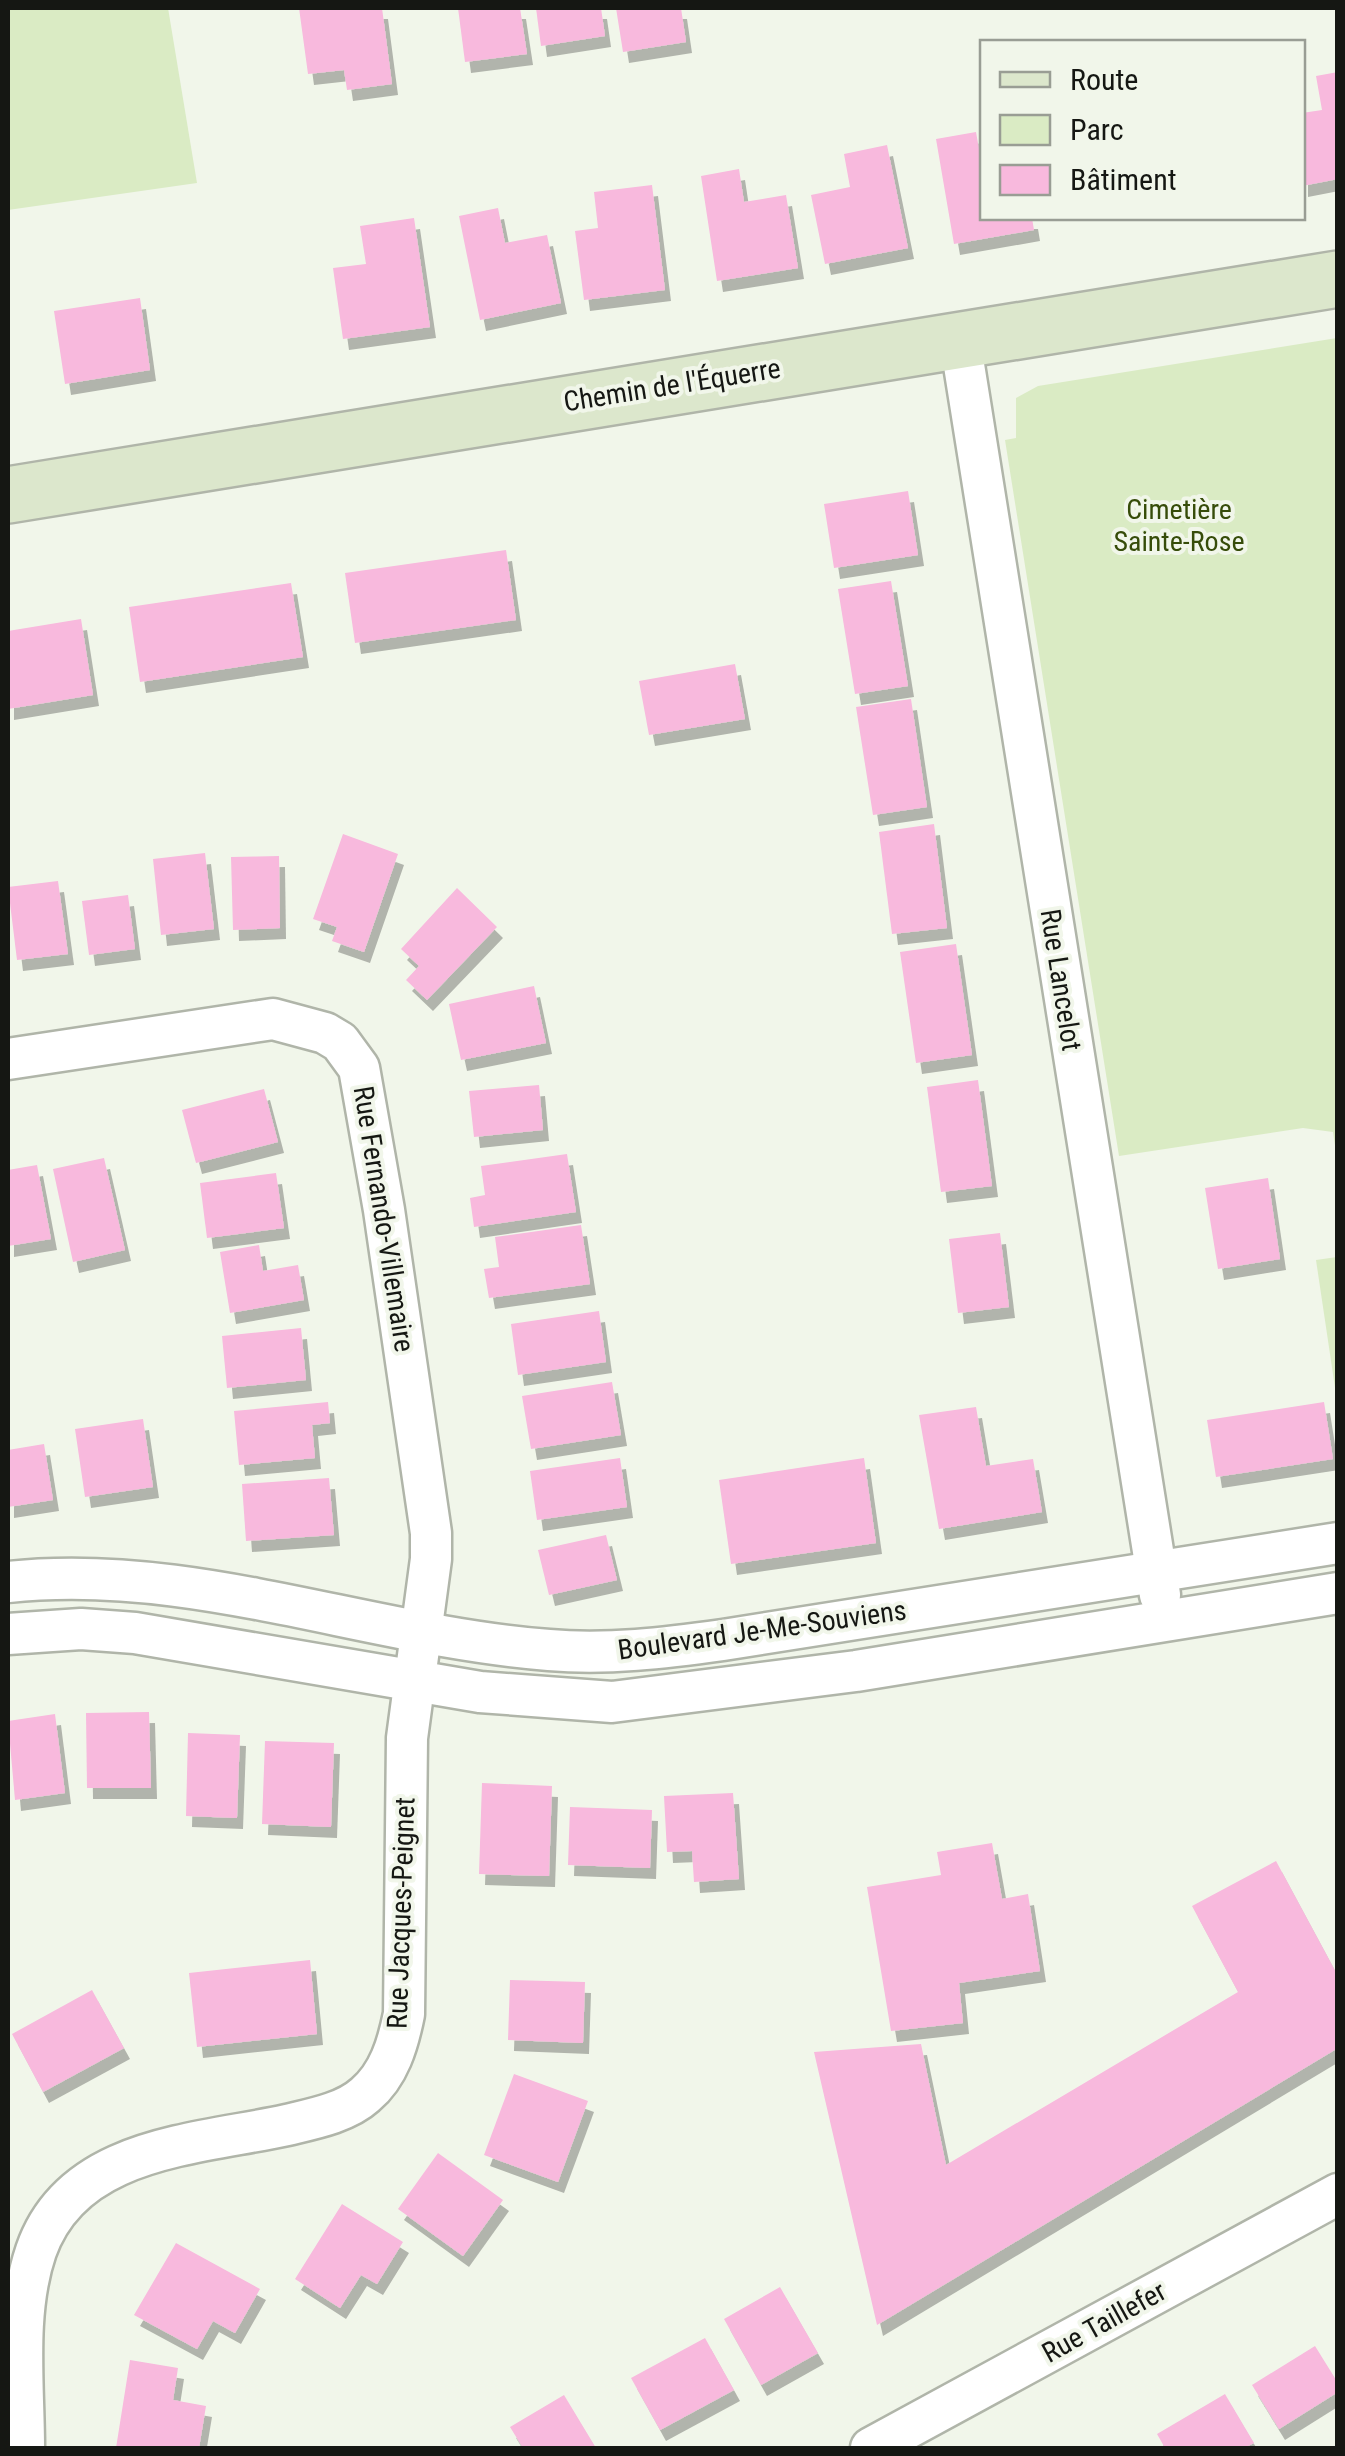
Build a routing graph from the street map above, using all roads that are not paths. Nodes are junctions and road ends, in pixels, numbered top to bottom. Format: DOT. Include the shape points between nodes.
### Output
graph roads {
  1 [pos="1338,279"];
  2 [pos="960,340"];
  3 [pos="8,494"];
  4 [pos="8,1058"];
  5 [pos="1338,1542"];
  6 [pos="1155,1571"];
  7 [pos="8,1582"];
  8 [pos="1338,1593"];
  9 [pos="1164,1620"];
  10 [pos="422,1630"];
  11 [pos="8,1634"];
  12 [pos="413,1680"];
  13 [pos="1338,2194"];
  14 [pos="24,2448"];
  15 [pos="871,2448"];
  1 -- 2 [label="street, Chemin de l'Équerre"];
  2 -- 3 [label="street, Chemin de l'Équerre"];
  2 -- 6 [label="street, Rue Lancelot"];
  4 -- 10 [label="street, Rue Fernando-Villemaire" via="273,1019 325,1032 351,1055 364,1089 428,1512 432,1559"];
  5 -- 6 [label="street, Boulevard Je-Me-Souviens"];
  6 -- 9 [label="street, Rue Lancelot"];
  6 -- 10 [label="street, Boulevard Je-Me-Souviens" via="658,1648 550,1650"];
  7 -- 10 [label="street, Boulevard Je-Me-Souviens" via="120,1580"];
  8 -- 9 [label="street, Boulevard Je-Me-Souviens"];
  9 -- 12 [label="street, Boulevard Je-Me-Souviens" via="643,1701 547,1700"];
  10 -- 12 [label="street, Rue Fernando-Villemaire"];
  11 -- 12 [label="street, Boulevard Je-Me-Souviens" via="136,1633"];
  12 -- 14 [label="street, Rue Jacques-Peignet" via="405,1772 404,2014 395,2052 376,2083 348,2106 139,2156 98,2174 66,2199 43,2234 29,2274"];
  13 -- 15 [label="street, Rue Taillefer"];
}
